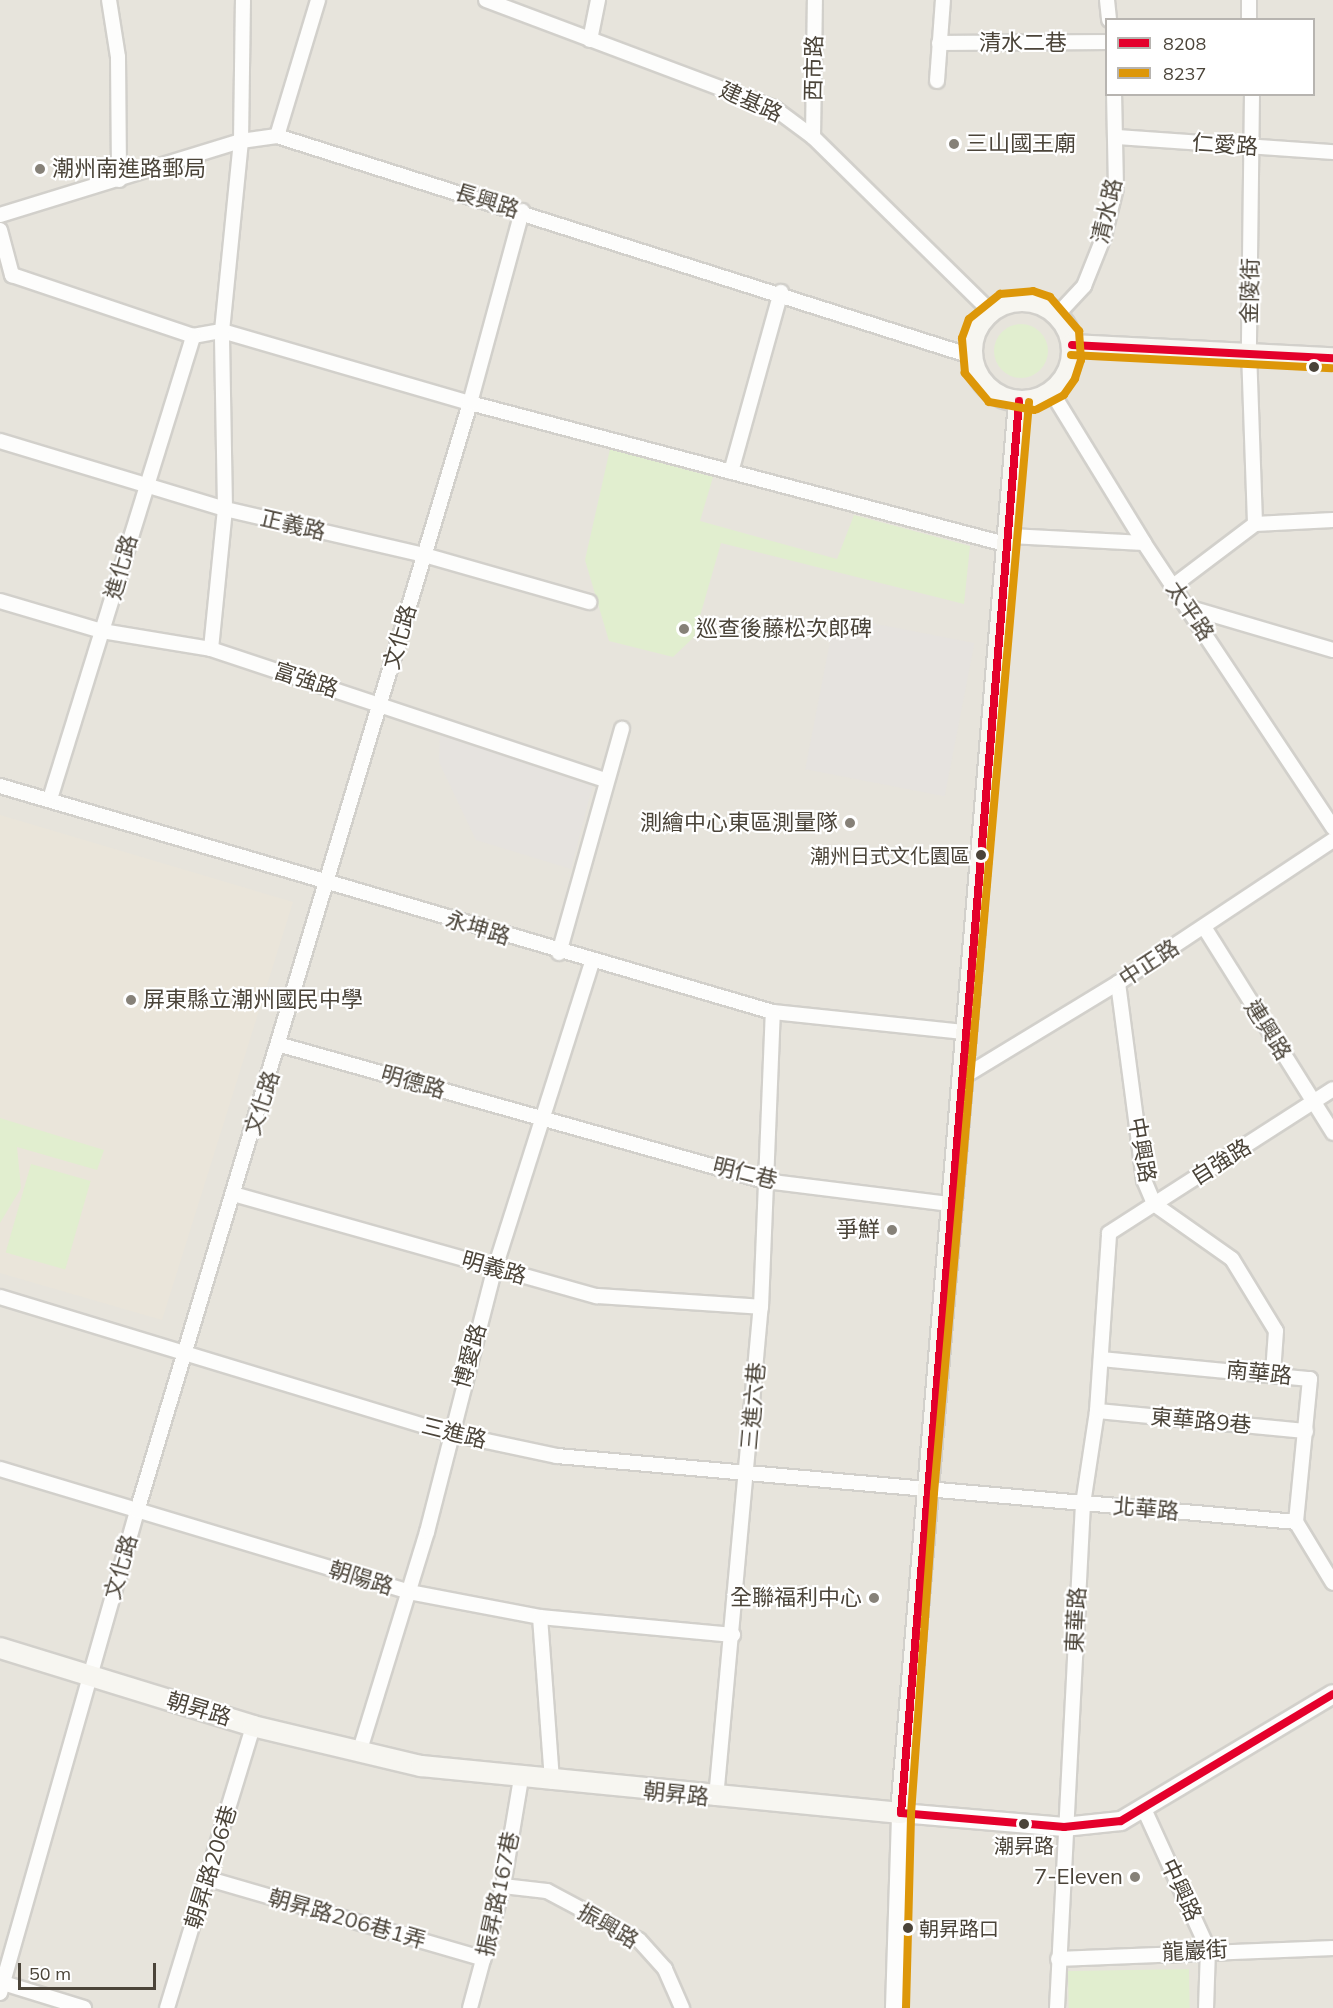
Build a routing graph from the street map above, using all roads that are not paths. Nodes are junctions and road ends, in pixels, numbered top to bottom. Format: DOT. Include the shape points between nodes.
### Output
graph roads {
  1 [pos="109,0"];
  2 [pos="243,0"];
  3 [pos="318,0"];
  4 [pos="486,0"];
  5 [pos="598,0"];
  6 [pos="815,0"];
  7 [pos="943,0"];
  8 [pos="1107,0"];
  9 [pos="1249,0"];
  10 [pos="1108,18"];
  11 [pos="1249,18"];
  12 [pos="590,39"];
  13 [pos="1105,42"];
  14 [pos="939,43"];
  15 [pos="937,81"];
  16 [pos="1114,96"];
  17 [pos="1252,96"];
  18 [pos="277,136"];
  19 [pos="813,137"];
  20 [pos="1117,138"];
  21 [pos="241,141"];
  22 [pos="1254,146"];
  23 [pos="1333,152"];
  24 [pos="119,180"];
  25 [pos="522,211"];
  26 [pos="0,215"];
  27 [pos="0,230"];
  28 [pos="781,292"];
  29 [pos="990,311"];
  30 [pos="1057,315"];
  31 [pos="222,331"];
  32 [pos="193,336"];
  33 [pos="1072,345"];
  34 [pos="1249,351"];
  35 [pos="971,356"];
  36 [pos="1333,358"];
  37 [pos="1051,392"];
  38 [pos="1019,401"];
  39 [pos="470,403"];
  40 [pos="0,441"];
  41 [pos="731,472"];
  42 [pos="144,484"];
  43 [pos="225,509"];
  44 [pos="1333,520"];
  45 [pos="1255,524"];
  46 [pos="1010,540"];
  47 [pos="1144,543"];
  48 [pos="424,555"];
  49 [pos="1173,586"];
  50 [pos="0,601"];
  51 [pos="589,602"];
  52 [pos="1187,607"];
  53 [pos="102,631"];
  54 [pos="211,649"];
  55 [pos="1333,650"];
  56 [pos="381,705"];
  57 [pos="622,729"];
  58 [pos="605,780"];
  59 [pos="0,786"];
  60 [pos="50,799"];
  61 [pos="1333,828"];
  62 [pos="1333,840"];
  63 [pos="328,882"];
  64 [pos="1204,927"];
  65 [pos="559,953"];
  66 [pos="592,963"];
  67 [pos="1118,983"];
  68 [pos="773,1012"];
  69 [pos="964,1032"];
  70 [pos="281,1045"];
  71 [pos="960,1079"];
  72 [pos="1333,1089"];
  73 [pos="1314,1103"];
  74 [pos="545,1118"];
  75 [pos="1333,1133"];
  76 [pos="765,1181"];
  77 [pos="233,1194"];
  78 [pos="950,1204"];
  79 [pos="1154,1204"];
  80 [pos="1109,1233"];
  81 [pos="495,1268"];
  82 [pos="0,1296"];
  83 [pos="761,1307"];
  84 [pos="184,1354"];
  85 [pos="1101,1359"];
  86 [pos="1273,1373"];
  87 [pos="1097,1411"];
  88 [pos="1306,1431"];
  89 [pos="449,1433"];
  90 [pos="0,1469"];
  91 [pos="748,1476"];
  92 [pos="924,1492"];
  93 [pos="1083,1504"];
  94 [pos="137,1511"];
  95 [pos="1296,1522"];
  96 [pos="1333,1583"];
  97 [pos="408,1592"];
  98 [pos="540,1617"];
  99 [pos="733,1635"];
  100 [pos="0,1648"];
  101 [pos="90,1675"];
  102 [pos="1333,1694"];
  103 [pos="253,1726"];
  104 [pos="359,1753"];
  105 [pos="521,1778"];
  106 [pos="552,1782"];
  107 [pos="716,1798"];
  108 [pos="1144,1809"];
  109 [pos="902,1813"];
  110 [pos="1064,1827"];
  111 [pos="209,1879"];
  112 [pos="503,1886"];
  113 [pos="1333,1948"];
  114 [pos="1208,1949"];
  115 [pos="484,1959"];
  116 [pos="1058,1959"];
  117 [pos="1,1986"];
  118 [pos="84,2008"];
  119 [pos="167,2008"];
  120 [pos="470,2008"];
  121 [pos="682,2008"];
  122 [pos="895,2008"];
  123 [pos="1057,2008"];
  124 [pos="1206,2008"];
  1 -- 24 [label="street" via="118,57"];
  2 -- 21 [label="street"];
  3 -- 18 [label="street"];
  4 -- 12 [label="street, 建基路"];
  5 -- 12 [label="street"];
  6 -- 19 [label="street, 西市路"];
  7 -- 14 [label="street"];
  8 -- 10 [label="street"];
  9 -- 11 [label="street"];
  12 -- 19 [label="street, 建基路" via="774,108"];
  13 -- 14 [label="street, 清水二巷"];
  14 -- 15 [label="street"];
  16 -- 20 [label="street, 清水路"];
  17 -- 22 [label="street, 金陵街"];
  18 -- 21 [label="street, 長興路"];
  18 -- 25 [label="street, 長興路"];
  19 -- 29 [label="street, 建基路"];
  20 -- 22 [label="street, 仁愛路"];
  20 -- 30 [label="street, 清水路" via="1116,188 1104,236 1084,286"];
  21 -- 24 [label="street, 長興路"];
  21 -- 31 [label="street"];
  22 -- 23 [label="street, 仁愛路"];
  22 -- 34 [label="street, 金陵街"];
  24 -- 26 [label="street, 長興路"];
  25 -- 28 [label="street, 長興路"];
  25 -- 39 [label="street, 文化路"];
  27 -- 32 [label="street" via="12,275"];
  28 -- 35 [label="street, 長興路"];
  28 -- 41 [label="street"];
  29 -- 30 [label="main road" via="1024,301"];
  29 -- 35 [label="main road" via="979,323"];
  30 -- 33 [label="main road"];
  31 -- 32 [label="street"];
  31 -- 39 [label="street"];
  31 -- 43 [label="street"];
  32 -- 42 [label="street, 進化路"];
  33 -- 34 [label="main road"];
  33 -- 37 [label="main road" via="1066,374"];
  34 -- 36 [label="main road"];
  34 -- 45 [label="street, 金陵街"];
  35 -- 38 [label="main road" via="983,383"];
  37 -- 38 [label="main road"];
  37 -- 47 [label="street, 太平路"];
  38 -- 46 [label="main road"];
  39 -- 41 [label="street"];
  39 -- 48 [label="street, 文化路"];
  40 -- 42 [label="street, 正義路"];
  41 -- 46 [label="street"];
  42 -- 43 [label="street, 正義路"];
  42 -- 53 [label="street, 進化路"];
  43 -- 48 [label="street, 正義路"];
  43 -- 54 [label="street"];
  44 -- 45 [label="street"];
  45 -- 49 [label="street"];
  46 -- 47 [label="street"];
  46 -- 69 [label="main road"];
  47 -- 49 [label="street, 太平路"];
  48 -- 51 [label="street, 正義路"];
  48 -- 56 [label="street, 文化路"];
  49 -- 52 [label="street, 太平路"];
  50 -- 53 [label="street, 富強路"];
  52 -- 55 [label="street"];
  52 -- 61 [label="street, 太平路"];
  53 -- 54 [label="street, 富強路"];
  53 -- 60 [label="street, 進化路"];
  54 -- 56 [label="street, 富強路"];
  56 -- 58 [label="street, 富強路"];
  56 -- 63 [label="street, 文化路"];
  57 -- 58 [label="street"];
  58 -- 65 [label="street"];
  59 -- 60 [label="street, 永坤路"];
  60 -- 63 [label="street, 永坤路"];
  62 -- 64 [label="street, 中正路"];
  63 -- 65 [label="street, 永坤路"];
  63 -- 70 [label="street, 文化路"];
  64 -- 67 [label="street, 中正路"];
  64 -- 73 [label="street, 連興路"];
  65 -- 66 [label="street, 永坤路"];
  66 -- 68 [label="street, 永坤路"];
  66 -- 74 [label="street, 博愛路"];
  67 -- 71 [label="street, 中正路"];
  67 -- 79 [label="street, 中興路" via="1144,1180"];
  68 -- 69 [label="street, 永坤路"];
  68 -- 76 [label="street, 三進六巷"];
  69 -- 71 [label="main road"];
  70 -- 74 [label="street, 明德路"];
  70 -- 77 [label="street, 文化路"];
  71 -- 78 [label="main road"];
  72 -- 73 [label="street, 自強路"];
  73 -- 75 [label="street, 連興路"];
  73 -- 79 [label="street, 自強路"];
  74 -- 76 [label="street, 明仁巷"];
  74 -- 81 [label="street, 博愛路"];
  76 -- 78 [label="street, 明仁巷"];
  76 -- 83 [label="street, 三進六巷"];
  77 -- 81 [label="street, 明義路"];
  77 -- 84 [label="street, 文化路"];
  78 -- 92 [label="main road"];
  79 -- 80 [label="street, 自強路"];
  79 -- 86 [label="street, 中興路" via="1232,1258 1276,1331"];
  80 -- 85 [label="street, 東華路"];
  81 -- 83 [label="street, 明義路" via="597,1296"];
  81 -- 89 [label="street, 博愛路"];
  82 -- 84 [label="street, 三進路"];
  83 -- 91 [label="street, 三進六巷"];
  84 -- 89 [label="street, 三進路"];
  84 -- 94 [label="street, 文化路"];
  85 -- 86 [label="street, 南華路"];
  85 -- 87 [label="street, 東華路"];
  86 -- 88 [label="street, 南華路" via="1310,1379"];
  87 -- 88 [label="street, 東華路9巷"];
  87 -- 93 [label="street, 東華路"];
  88 -- 95 [label="street, 南華路"];
  89 -- 91 [label="street, 三進路" via="592,1461"];
  89 -- 97 [label="street, 博愛路"];
  90 -- 94 [label="street, 朝陽路"];
  91 -- 92 [label="street, 三進路"];
  91 -- 99 [label="street, 三進六巷"];
  92 -- 93 [label="street, 北華路"];
  92 -- 109 [label="main road"];
  93 -- 95 [label="street, 北華路"];
  93 -- 110 [label="street, 東華路"];
  94 -- 97 [label="street, 朝陽路"];
  94 -- 101 [label="street, 文化路"];
  95 -- 96 [label="street"];
  97 -- 98 [label="street, 朝陽路"];
  97 -- 104 [label="street, 博愛路"];
  98 -- 99 [label="street, 朝陽路"];
  98 -- 106 [label="street"];
  99 -- 107 [label="street, 三進六巷"];
  100 -- 101 [label="main road, 朝昇路"];
  101 -- 103 [label="main road, 朝昇路"];
  101 -- 117 [label="street, 文化路"];
  102 -- 108 [label="street, 朝昇路"];
  103 -- 104 [label="main road, 朝昇路"];
  103 -- 111 [label="street, 朝昇路206巷"];
  104 -- 105 [label="main road, 朝昇路"];
  105 -- 106 [label="main road, 朝昇路"];
  105 -- 112 [label="street, 振昇路167巷"];
  106 -- 107 [label="main road, 朝昇路"];
  107 -- 109 [label="main road, 朝昇路"];
  108 -- 110 [label="street, 朝昇路" via="1121,1821"];
  108 -- 114 [label="street, 中興路"];
  109 -- 110 [label="street, 朝昇路"];
  109 -- 122 [label="street"];
  110 -- 116 [label="street, 東華路"];
  111 -- 115 [label="street, 朝昇路206巷1弄"];
  111 -- 119 [label="street, 朝昇路206巷"];
  112 -- 115 [label="street, 振昇路167巷"];
  112 -- 121 [label="street, 振興路" via="546,1892 639,1940 665,1969"];
  113 -- 114 [label="street, 龍巖街"];
  114 -- 116 [label="street, 龍巖街"];
  114 -- 124 [label="street, 中興路"];
  115 -- 120 [label="street, 振昇路167巷"];
  116 -- 123 [label="street, 東華路"];
  117 -- 118 [label="street"];
}
